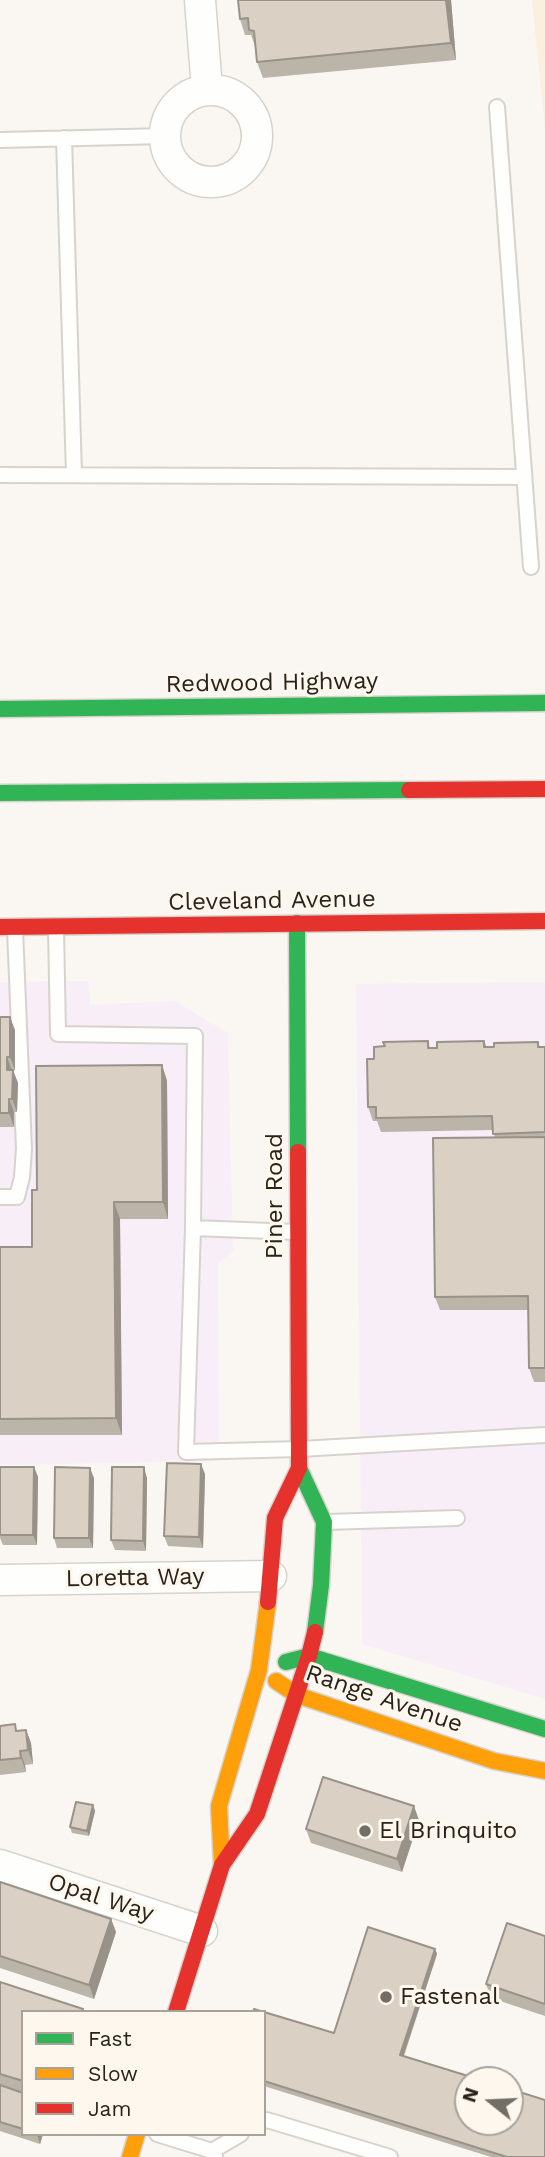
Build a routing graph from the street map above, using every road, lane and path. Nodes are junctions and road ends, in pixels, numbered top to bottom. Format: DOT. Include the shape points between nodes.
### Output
graph roads {
  1 [pos="200,0"];
  2 [pos="207,89"];
  3 [pos="497,107"];
  4 [pos="165,136"];
  5 [pos="64,138"];
  6 [pos="0,140"];
  7 [pos="0,475"];
  8 [pos="74,475"];
  9 [pos="524,477"];
  10 [pos="531,567"];
  11 [pos="545,703"];
  12 [pos="0,709"];
  13 [pos="545,789"];
  14 [pos="0,793"];
  15 [pos="545,921"];
  16 [pos="297,923"];
  17 [pos="56,926"];
  18 [pos="8,927"];
  19 [pos="0,1197"];
  20 [pos="194,1228"];
  21 [pos="298,1232"];
  22 [pos="545,1435"];
  23 [pos="300,1449"];
  24 [pos="299,1468"];
  25 [pos="457,1518"];
  26 [pos="324,1522"];
  27 [pos="271,1576"];
  28 [pos="0,1580"];
  29 [pos="309,1656"];
  30 [pos="259,1670"];
  31 [pos="297,1695"];
  32 [pos="545,1729"];
  33 [pos="545,1771"];
  34 [pos="0,1865"];
  35 [pos="222,1865"];
  36 [pos="202,1931"];
  37 [pos="177,2010"];
  38 [pos="266,2120"];
  39 [pos="136,2136"];
  40 [pos="163,2136"];
  41 [pos="238,2136"];
  42 [pos="214,2154"];
  43 [pos="130,2157"];
  44 [pos="390,2157"];
  1 -- 2 [label="street"];
  2 -- 4 [label="street" via="179,102 169,114"];
  2 -- 4 [label="street" via="235,95 254,117 258,131 250,161 225,180 194,179 171,160"];
  3 -- 9 [label="lane"];
  4 -- 5 [label="lane"];
  5 -- 6 [label="lane"];
  5 -- 8 [label="lane"];
  7 -- 8 [label="lane"];
  8 -- 9 [label="lane"];
  9 -- 10 [label="lane"];
  11 -- 12 [label="main road, Redwood Highway"];
  13 -- 14 [label="main road"];
  15 -- 16 [label="main road, Cleveland Avenue"];
  16 -- 17 [label="main road, Cleveland Avenue"];
  16 -- 21 [label="main road, Piner Road"];
  17 -- 18 [label="main road, Cleveland Avenue"];
  17 -- 20 [label="lane" via="58,1034 195,1036"];
  18 -- 19 [label="lane" via="24,1149 17,1197"];
  20 -- 21 [label="lane"];
  20 -- 23 [label="lane" via="186,1452"];
  21 -- 23 [label="main road, Piner Road"];
  22 -- 23 [label="lane"];
  23 -- 24 [label="main road, Piner Road"];
  24 -- 26 [label="main road, Piner Road"];
  24 -- 27 [label="main road, Piner Road" via="275,1518"];
  25 -- 26 [label="lane"];
  26 -- 29 [label="main road, Piner Road" via="318,1617"];
  27 -- 28 [label="street, Loretta Way"];
  27 -- 30 [label="main road, Piner Road"];
  29 -- 30 [label="main road, Range Avenue"];
  29 -- 31 [label="main road, Piner Road"];
  29 -- 32 [label="main road, Range Avenue"];
  30 -- 31 [label="main road, Range Avenue"];
  30 -- 35 [label="main road, Piner Road" via="219,1806"];
  31 -- 33 [label="main road, Range Avenue" via="494,1761"];
  31 -- 35 [label="main road, Piner Road" via="257,1814"];
  34 -- 36 [label="street, Opal Way"];
  35 -- 36 [label="main road, Piner Road"];
  36 -- 37 [label="main road, Piner Road"];
  38 -- 44 [label="lane"];
  39 -- 43 [label="main road"];
  40 -- 42 [label="lane"];
  41 -- 42 [label="lane"];
}
